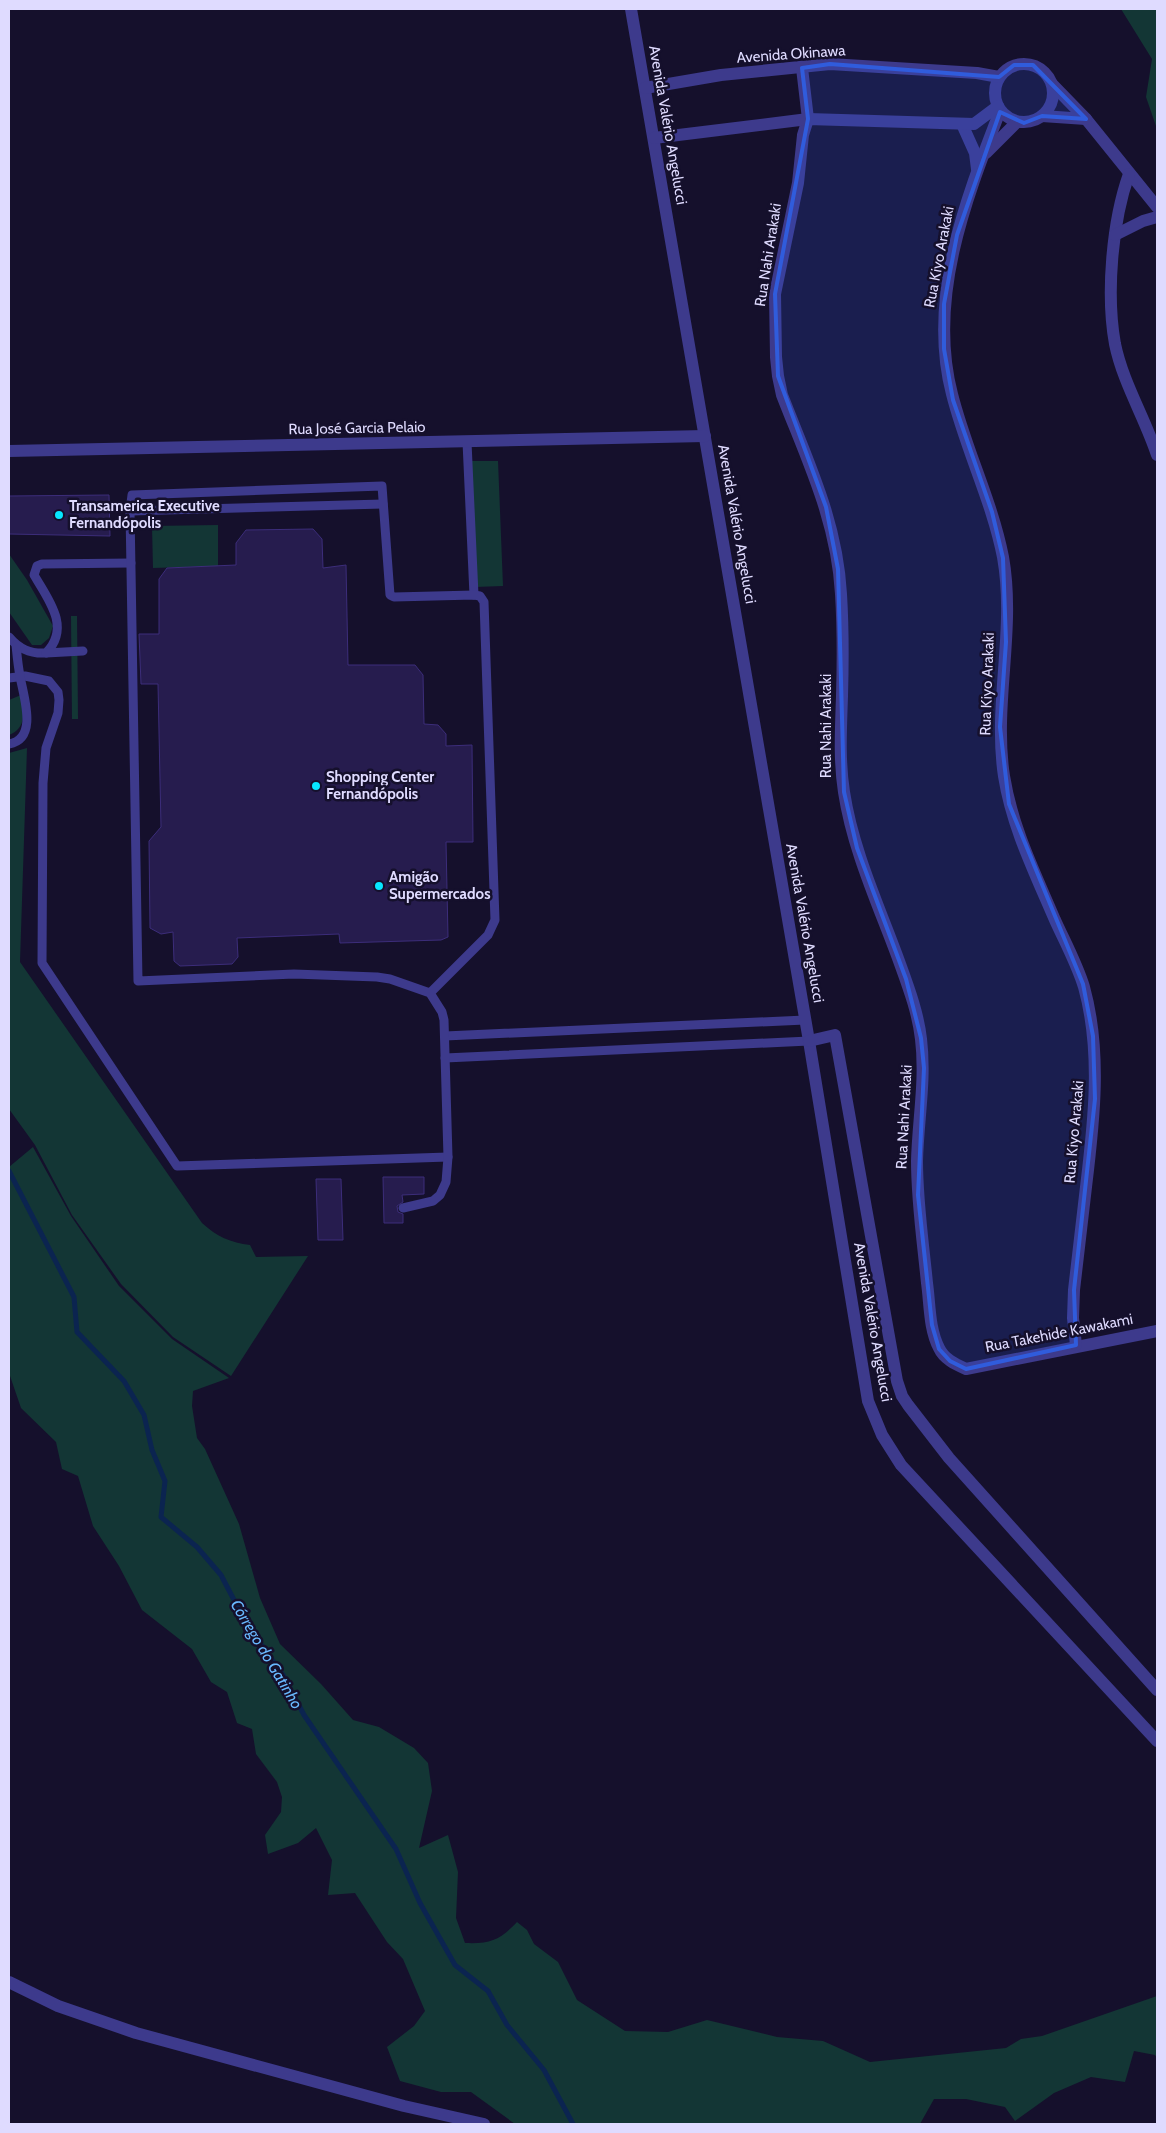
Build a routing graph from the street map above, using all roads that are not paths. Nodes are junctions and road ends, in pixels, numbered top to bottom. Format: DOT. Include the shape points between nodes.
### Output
graph roads {
  1 [pos="631,9"];
  2 [pos="802,68"];
  3 [pos="999,77"];
  4 [pos="1052,84"];
  5 [pos="645,88"];
  6 [pos="999,108"];
  7 [pos="1042,116"];
  8 [pos="808,119"];
  9 [pos="1086,119"];
  10 [pos="1017,122"];
  11 [pos="962,124"];
  12 [pos="654,138"];
  13 [pos="982,156"];
  14 [pos="977,169"];
  15 [pos="1129,174"];
  16 [pos="1157,207"];
  17 [pos="1157,218"];
  18 [pos="1115,235"];
  19 [pos="705,436"];
  20 [pos="468,442"];
  21 [pos="9,451"];
  22 [pos="1157,455"];
  23 [pos="383,504"];
  24 [pos="130,511"];
  25 [pos="131,563"];
  26 [pos="474,595"];
  27 [pos="9,637"];
  28 [pos="16,645"];
  29 [pos="83,651"];
  30 [pos="46,653"];
  31 [pos="20,676"];
  32 [pos="9,678"];
  33 [pos="9,744"];
  34 [pos="430,993"];
  35 [pos="805,1020"];
  36 [pos="445,1036"];
  37 [pos="809,1041"];
  38 [pos="446,1058"];
  39 [pos="448,1157"];
  40 [pos="403,1208"];
  41 [pos="1157,1331"];
  42 [pos="1076,1345"];
  43 [pos="966,1369"];
  44 [pos="1157,1690"];
  45 [pos="1157,1741"];
  46 [pos="9,1982"];
  47 [pos="484,2124"];
  1 -- 5 [label="street, Avenida Valério Angelucci"];
  2 -- 3 [label="street, Avenida Okinawa" via="830,64"];
  2 -- 5 [label="street, Avenida Okinawa" via="721,75"];
  2 -- 8 [label="street, Rua Nahi Arakaki"];
  3 -- 4 [label="street" via="1014,65 1024,64 1041,70"];
  3 -- 6 [label="street" via="995,91"];
  4 -- 7 [label="street" via="1050,107"];
  4 -- 9 [label="street"];
  5 -- 12 [label="street, Avenida Valério Angelucci"];
  6 -- 10 [label="street"];
  6 -- 11 [label="street" via="974,124"];
  6 -- 13 [label="street, Rua Kiyo Arakaki"];
  7 -- 9 [label="street"];
  7 -- 10 [label="street" via="1030,122"];
  8 -- 11 [label="street"];
  8 -- 12 [label="street"];
  8 -- 43 [label="street, Rua Nahi Arakaki" via="775,294 778,376 782,395 826,507 834,542 841,594 840,757 849,819 869,884 906,979 921,1038 924,1068 918,1195 932,1325 939,1349 950,1361"];
  9 -- 15 [label="street"];
  10 -- 13 [label="street"];
  11 -- 14 [label="street" via="975,154"];
  12 -- 19 [label="street, Avenida Valério Angelucci"];
  13 -- 14 [label="street, Rua Kiyo Arakaki"];
  14 -- 42 [label="street, Rua Kiyo Arakaki" via="957,235 943,318 944,349 953,400 992,512 1003,558 1006,642 1000,727 1009,804 1034,871 1077,967 1087,998 1093,1036 1094,1123 1074,1290"];
  15 -- 16 [label="street"];
  15 -- 18 [label="street"];
  17 -- 18 [label="street" via="1133,225"];
  18 -- 22 [label="street" via="1112,281 1115,344 1125,378"];
  19 -- 20 [label="street, Rua José Garcia Pelaio"];
  19 -- 35 [label="street, Avenida Valério Angelucci"];
  20 -- 21 [label="street, Rua José Garcia Pelaio"];
  20 -- 26 [label="lane"];
  23 -- 24 [label="lane"];
  23 -- 24 [label="lane" via="381,486 133,495"];
  23 -- 26 [label="lane" via="390,594 394,597"];
  24 -- 25 [label="lane"];
  25 -- 30 [label="lane" via="37,566 34,575 58,622 55,640"];
  25 -- 34 [label="lane" via="138,982 294,974 367,976 390,979"];
  26 -- 34 [label="lane" via="480,596 484,602 495,920 488,936"];
  27 -- 28 [label="lane"];
  28 -- 30 [label="lane" via="36,654"];
  28 -- 31 [label="lane"];
  29 -- 30 [label="lane"];
  31 -- 32 [label="lane"];
  31 -- 33 [label="lane" via="26,699 25,730 20,739"];
  31 -- 39 [label="lane" via="49,681 58,692 59,700 46,748 42,963 177,1166"];
  34 -- 36 [label="lane" via="442,1012"];
  35 -- 36 [label="lane"];
  35 -- 37 [label="street, Avenida Valério Angelucci"];
  36 -- 38 [label="lane"];
  37 -- 38 [label="lane"];
  37 -- 44 [label="street, Avenida Valério Angelucci" via="835,1035 896,1381 902,1396 948,1458"];
  37 -- 45 [label="street, Avenida Valério Angelucci" via="868,1401 882,1435 901,1465"];
  38 -- 39 [label="lane"];
  39 -- 40 [label="lane" via="446,1182 440,1195 433,1202"];
  41 -- 42 [label="street, Rua Takehide Kawakami"];
  42 -- 43 [label="street, Rua Takehide Kawakami"];
  46 -- 47 [label="street" via="58,2006 136,2033 404,2106"];
}
